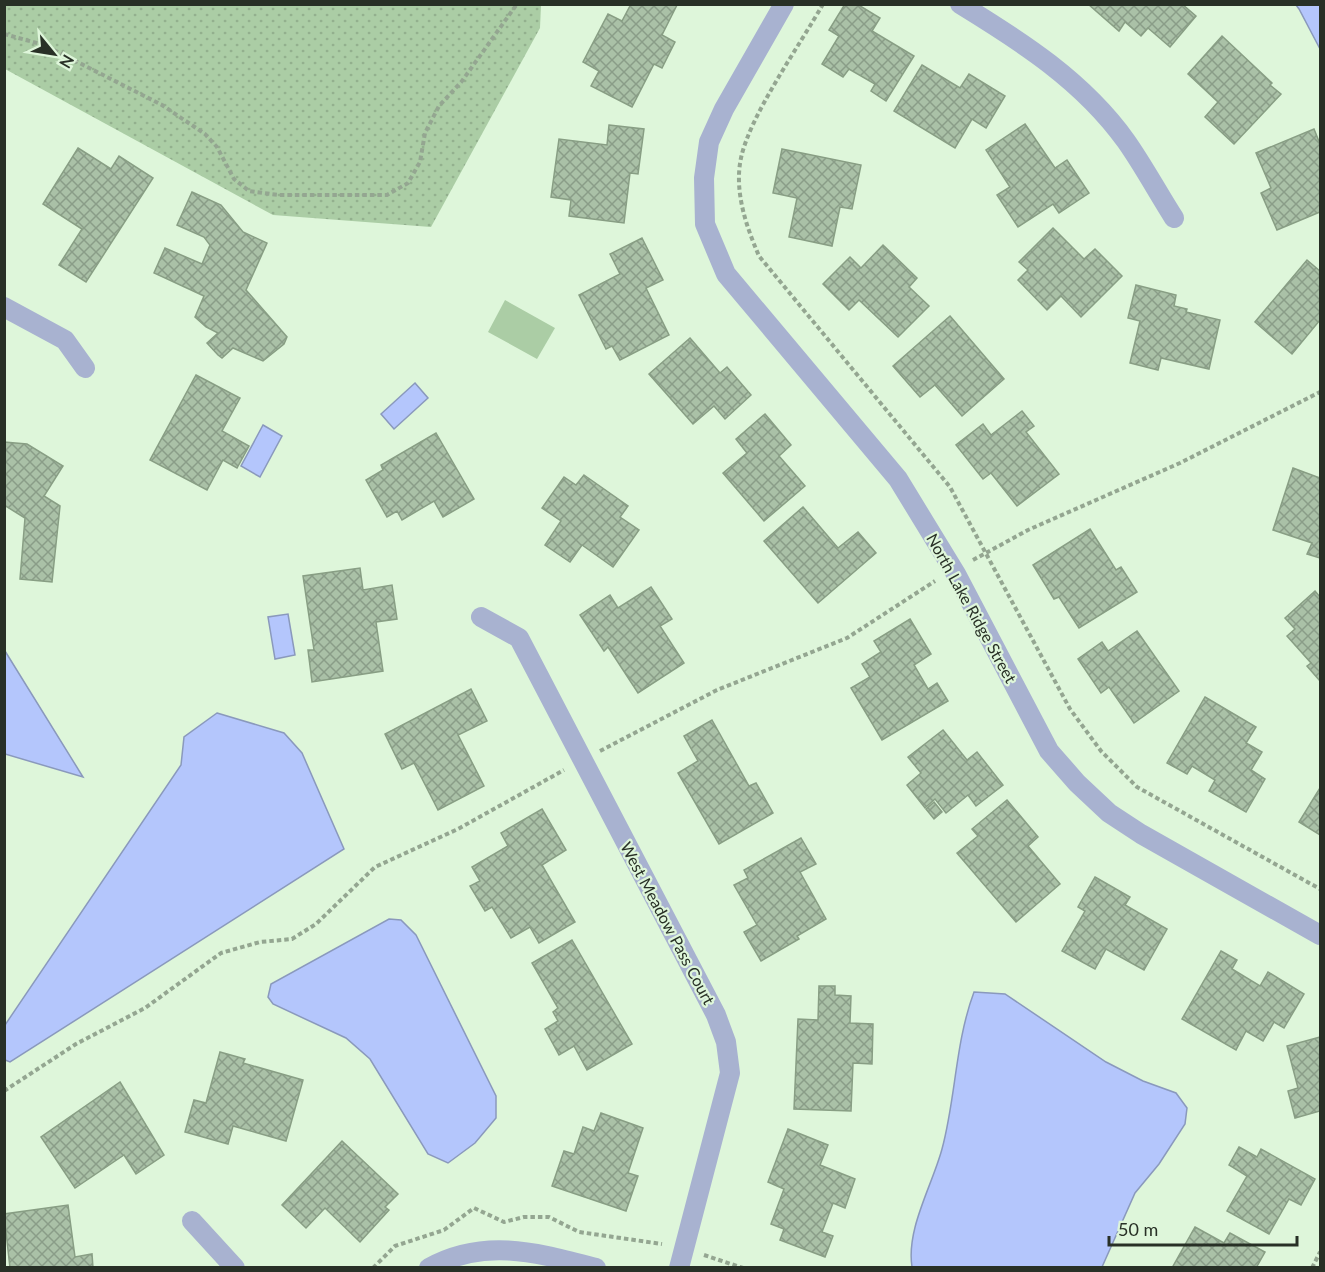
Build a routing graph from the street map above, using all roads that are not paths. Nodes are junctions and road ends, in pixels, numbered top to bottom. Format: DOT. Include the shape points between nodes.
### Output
graph roads {
  1 [pos="784,4"];
  2 [pos="960,4"];
  3 [pos="1174,218"];
  4 [pos="4,307"];
  5 [pos="85,368"];
  6 [pos="481,617"];
  7 [pos="1320,935"];
  8 [pos="192,1221"];
  9 [pos="235,1268"];
  10 [pos="429,1268"];
  11 [pos="596,1268"];
  12 [pos="679,1268"];
  1 -- 7 [label="street, North Lake Ridge Street" via="709,142 704,178 705,224 726,274 898,479 954,570 1049,751 1077,783 1109,813 1141,834"];
  2 -- 3 [label="street" via="1016,38 1068,77 1125,140"];
  4 -- 5 [label="street" via="65,340"];
  6 -- 12 [label="street, West Meadow Pass Court" via="519,638 710,1004 726,1042 730,1073"];
  8 -- 9 [label="street"];
  10 -- 11 [label="street" via="476,1252 506,1248"];
}
